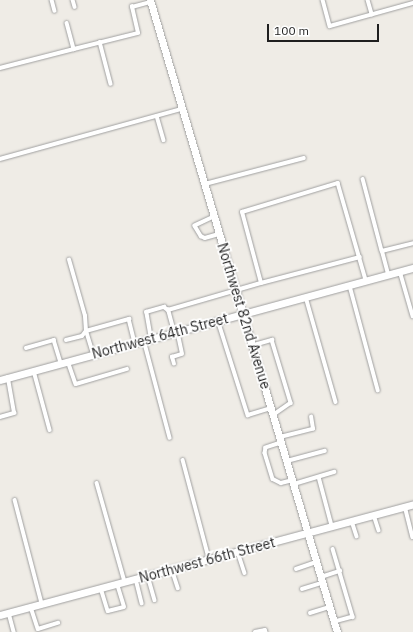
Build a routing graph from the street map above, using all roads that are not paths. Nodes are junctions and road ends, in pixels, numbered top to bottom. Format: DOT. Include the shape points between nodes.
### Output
graph roads {
  1 [pos="52,0"];
  2 [pos="73,0"];
  3 [pos="323,0"];
  4 [pos="368,0"];
  5 [pos="151,1"];
  6 [pos="413,3"];
  7 [pos="75,7"];
  8 [pos="55,11"];
  9 [pos="372,14"];
  10 [pos="67,23"];
  11 [pos="100,42"];
  12 [pos="74,49"];
  13 [pos="0,68"];
  14 [pos="111,84"];
  15 [pos="182,110"];
  16 [pos="157,116"];
  17 [pos="164,140"];
  18 [pos="304,158"];
  19 [pos="0,159"];
  20 [pos="363,179"];
  21 [pos="205,184"];
  22 [pos="215,217"];
  23 [pos="220,234"];
  24 [pos="413,242"];
  25 [pos="382,251"];
  26 [pos="360,258"];
  27 [pos="69,260"];
  28 [pos="413,268"];
  29 [pos="400,271"];
  30 [pos="388,274"];
  31 [pos="366,280"];
  32 [pos="261,283"];
  33 [pos="350,285"];
  34 [pos="238,292"];
  35 [pos="306,296"];
  36 [pos="168,310"];
  37 [pos="244,313"];
  38 [pos="413,316"];
  39 [pos="218,320"];
  40 [pos="86,331"];
  41 [pos="175,332"];
  42 [pos="66,340"];
  43 [pos="148,340"];
  44 [pos="136,343"];
  45 [pos="254,345"];
  46 [pos="26,348"];
  47 [pos="93,354"];
  48 [pos="65,362"];
  49 [pos="174,364"];
  50 [pos="127,369"];
  51 [pos="34,371"];
  52 [pos="8,378"];
  53 [pos="0,380"];
  54 [pos="378,390"];
  55 [pos="336,402"];
  56 [pos="272,408"];
  57 [pos="274,415"];
  58 [pos="0,417"];
  59 [pos="311,418"];
  60 [pos="50,430"];
  61 [pos="170,438"];
  62 [pos="281,440"];
  63 [pos="325,451"];
  64 [pos="183,460"];
  65 [pos="287,460"];
  66 [pos="334,472"];
  67 [pos="319,477"];
  68 [pos="293,482"];
  69 [pos="97,483"];
  70 [pos="14,500"];
  71 [pos="413,504"];
  72 [pos="405,506"];
  73 [pos="374,515"];
  74 [pos="352,521"];
  75 [pos="332,526"];
  76 [pos="379,530"];
  77 [pos="308,533"];
  78 [pos="357,536"];
  79 [pos="413,537"];
  80 [pos="333,549"];
  81 [pos="238,552"];
  82 [pos="210,559"];
  83 [pos="316,562"];
  84 [pos="172,569"];
  85 [pos="296,569"];
  86 [pos="340,571"];
  87 [pos="245,573"];
  88 [pos="148,576"];
  89 [pos="136,579"];
  90 [pos="322,580"];
  91 [pos="125,582"];
  92 [pos="117,584"];
  93 [pos="102,588"];
  94 [pos="178,588"];
  95 [pos="302,589"];
  96 [pos="155,600"];
  97 [pos="142,603"];
  98 [pos="42,604"];
  99 [pos="31,607"];
  100 [pos="330,607"];
  101 [pos="9,613"];
  102 [pos="310,613"];
  103 [pos="0,615"];
  104 [pos="334,622"];
  105 [pos="58,623"];
  106 [pos="14,632"];
  107 [pos="255,632"];
  108 [pos="266,632"];
  109 [pos="337,632"];
  1 -- 8 [label="lane"];
  2 -- 7 [label="lane"];
  3 -- 9 [label="lane" via="330,26"];
  4 -- 9 [label="lane"];
  5 -- 11 [label="lane" via="132,7 138,33"];
  5 -- 15 [label="street, Northwest 82nd Avenue"];
  6 -- 9 [label="lane"];
  10 -- 12 [label="lane"];
  11 -- 12 [label="lane"];
  11 -- 14 [label="lane"];
  12 -- 13 [label="lane"];
  15 -- 16 [label="lane"];
  15 -- 21 [label="street, Northwest 82nd Avenue"];
  16 -- 17 [label="lane"];
  16 -- 19 [label="lane"];
  18 -- 21 [label="lane"];
  20 -- 25 [label="lane"];
  21 -- 22 [label="street, Northwest 82nd Avenue"];
  22 -- 23 [label="street, Northwest 82nd Avenue"];
  22 -- 23 [label="lane" via="198,222 195,226 205,238"];
  23 -- 34 [label="street, Northwest 82nd Avenue"];
  24 -- 25 [label="lane"];
  25 -- 30 [label="lane"];
  26 -- 31 [label="lane"];
  26 -- 32 [label="lane"];
  26 -- 32 [label="lane" via="338,183 242,212"];
  27 -- 40 [label="lane" via="85,316"];
  28 -- 29 [label="street, Northwest 64th Street"];
  29 -- 30 [label="street, Northwest 64th Street"];
  29 -- 38 [label="lane"];
  30 -- 31 [label="street, Northwest 64th Street"];
  31 -- 33 [label="street, Northwest 64th Street"];
  32 -- 34 [label="lane"];
  33 -- 35 [label="street, Northwest 64th Street"];
  33 -- 54 [label="lane"];
  34 -- 36 [label="lane"];
  34 -- 37 [label="street, Northwest 82nd Avenue"];
  35 -- 37 [label="street, Northwest 64th Street"];
  35 -- 55 [label="lane"];
  36 -- 41 [label="lane"];
  36 -- 43 [label="lane" via="159,308 146,312"];
  37 -- 39 [label="street, Northwest 64th Street"];
  37 -- 45 [label="street, Northwest 82nd Avenue"];
  39 -- 41 [label="street, Northwest 64th Street"];
  39 -- 56 [label="lane" via="248,415"];
  40 -- 42 [label="lane" via="82,336"];
  40 -- 44 [label="lane" via="128,319"];
  40 -- 47 [label="lane"];
  41 -- 43 [label="street, Northwest 64th Street"];
  41 -- 49 [label="lane" via="182,354 172,357"];
  43 -- 44 [label="street, Northwest 64th Street"];
  43 -- 61 [label="lane"];
  44 -- 47 [label="street, Northwest 64th Street"];
  45 -- 56 [label="street, Northwest 82nd Avenue"];
  45 -- 57 [label="lane" via="272,340 291,404"];
  46 -- 48 [label="lane" via="54,340"];
  47 -- 48 [label="street, Northwest 64th Street"];
  48 -- 50 [label="lane" via="76,384"];
  48 -- 51 [label="street, Northwest 64th Street"];
  51 -- 52 [label="street, Northwest 64th Street"];
  51 -- 60 [label="lane"];
  52 -- 53 [label="street, Northwest 64th Street"];
  52 -- 58 [label="lane" via="14,413"];
  56 -- 57 [label="street, Northwest 82nd Avenue"];
  57 -- 62 [label="street, Northwest 82nd Avenue"];
  59 -- 62 [label="lane" via="313,429"];
  62 -- 65 [label="street, Northwest 82nd Avenue"];
  62 -- 68 [label="lane" via="270,446 265,453 276,483"];
  63 -- 65 [label="lane"];
  64 -- 82 [label="lane"];
  65 -- 68 [label="street, Northwest 82nd Avenue"];
  66 -- 67 [label="lane"];
  67 -- 68 [label="lane"];
  67 -- 75 [label="lane"];
  68 -- 77 [label="street, Northwest 82nd Avenue"];
  69 -- 91 [label="lane"];
  70 -- 98 [label="lane"];
  71 -- 72 [label="street, Northwest 66th Street"];
  72 -- 73 [label="street, Northwest 66th Street"];
  72 -- 79 [label="lane"];
  73 -- 74 [label="street, Northwest 66th Street"];
  73 -- 76 [label="lane"];
  74 -- 75 [label="street, Northwest 66th Street"];
  74 -- 78 [label="lane"];
  75 -- 77 [label="street, Northwest 66th Street"];
  77 -- 81 [label="street, Northwest 66th Street"];
  77 -- 83 [label="street, Northwest 82nd Avenue"];
  80 -- 86 [label="lane"];
  81 -- 82 [label="street, Northwest 66th Street"];
  81 -- 87 [label="lane"];
  82 -- 84 [label="street, Northwest 66th Street"];
  83 -- 85 [label="lane"];
  83 -- 90 [label="street, Northwest 82nd Avenue"];
  84 -- 88 [label="street, Northwest 66th Street"];
  84 -- 94 [label="lane"];
  86 -- 90 [label="lane"];
  86 -- 104 [label="lane" via="353,617"];
  88 -- 89 [label="street, Northwest 66th Street"];
  88 -- 96 [label="lane"];
  89 -- 91 [label="street, Northwest 66th Street"];
  89 -- 97 [label="lane"];
  90 -- 95 [label="lane"];
  90 -- 100 [label="street, Northwest 82nd Avenue"];
  91 -- 92 [label="street, Northwest 66th Street"];
  92 -- 93 [label="street, Northwest 66th Street"];
  92 -- 93 [label="lane" via="124,607 108,611"];
  93 -- 98 [label="street, Northwest 66th Street"];
  98 -- 99 [label="street, Northwest 66th Street"];
  99 -- 101 [label="street, Northwest 66th Street"];
  99 -- 105 [label="lane" via="38,629"];
  100 -- 102 [label="lane"];
  100 -- 104 [label="street, Northwest 82nd Avenue"];
  101 -- 103 [label="street, Northwest 66th Street"];
  101 -- 106 [label="lane"];
  104 -- 109 [label="street, Northwest 82nd Avenue"];
  107 -- 108 [label="lane"];
}
